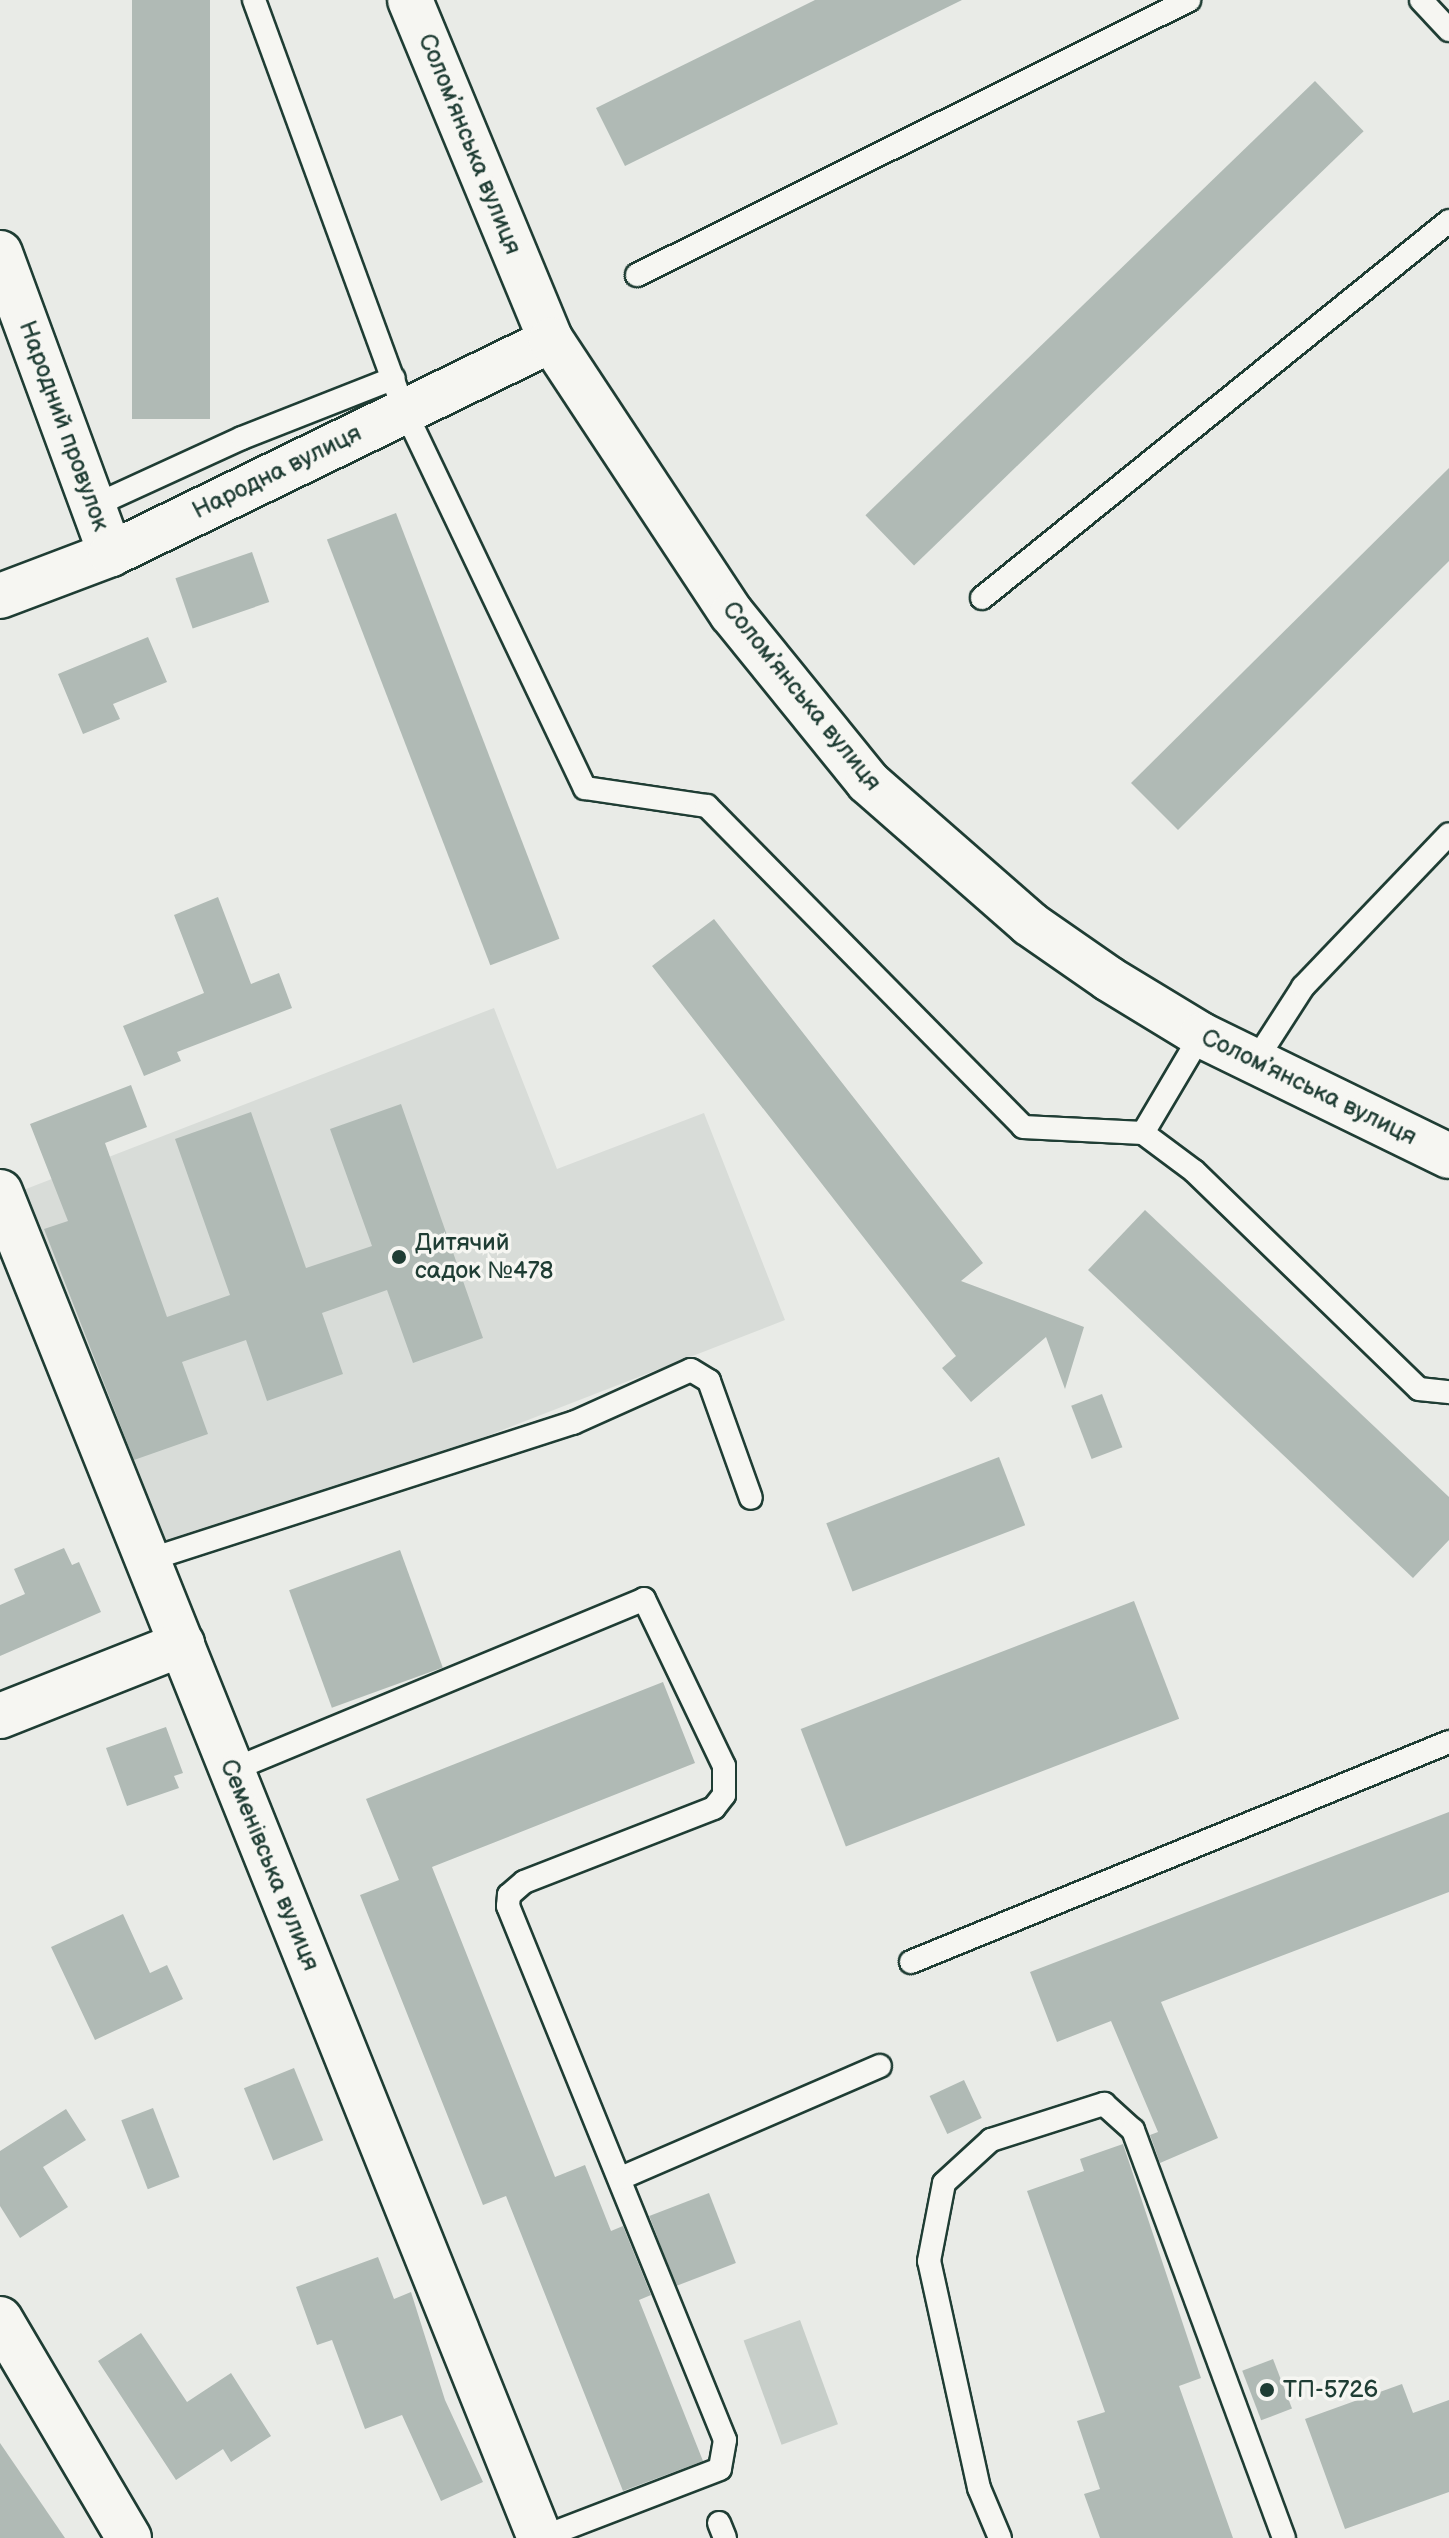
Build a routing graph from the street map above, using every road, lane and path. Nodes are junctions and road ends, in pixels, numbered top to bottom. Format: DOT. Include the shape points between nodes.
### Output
graph roads {
  1 [pos="254,0"];
  2 [pos="410,0"];
  3 [pos="1189,0"];
  4 [pos="1421,0"];
  5 [pos="1449,30"];
  6 [pos="1449,221"];
  7 [pos="0,253"];
  8 [pos="637,275"];
  9 [pos="551,340"];
  10 [pos="399,394"];
  11 [pos="104,535"];
  12 [pos="0,596"];
  13 [pos="982,598"];
  14 [pos="1446,841"];
  15 [pos="1201,1035"];
  16 [pos="1256,1060"];
  17 [pos="1143,1133"];
  18 [pos="1449,1156"];
  19 [pos="0,1192"];
  20 [pos="1449,1392"];
  21 [pos="751,1498"];
  22 [pos="148,1560"];
  23 [pos="182,1644"];
  24 [pos="0,1716"];
  25 [pos="1449,1742"];
  26 [pos="232,1770"];
  27 [pos="911,1962"];
  28 [pos="880,2066"];
  29 [pos="621,2178"];
  30 [pos="0,2319"];
  31 [pos="129,2538"];
  32 [pos="540,2538"];
  33 [pos="1000,2538"];
  34 [pos="1284,2538"];
  1 -- 10 [label="lane"];
  2 -- 9 [label="street, Соломʼянська вулиця"];
  3 -- 8 [label="lane"];
  4 -- 5 [label="lane"];
  6 -- 13 [label="lane"];
  7 -- 11 [label="street, Народний провулок"];
  9 -- 10 [label="street, Народна вулиця"];
  9 -- 15 [label="street, Соломʼянська вулиця" via="732,614 868,782 1030,924"];
  10 -- 11 [label="street, Народна вулиця"];
  10 -- 17 [label="lane" via="585,788 707,806 1023,1127"];
  11 -- 12 [label="street, Народна вулиця"];
  14 -- 16 [label="lane" via="1303,987"];
  15 -- 16 [label="street, Соломʼянська вулиця"];
  15 -- 17 [label="lane"];
  16 -- 18 [label="street, Соломʼянська вулиця"];
  17 -- 20 [label="lane" via="1194,1171 1419,1389"];
  19 -- 22 [label="street, Семенівська вулиця"];
  21 -- 22 [label="lane" via="709,1381 691,1370 573,1423"];
  22 -- 23 [label="street, Семенівська вулиця"];
  23 -- 24 [label="street"];
  23 -- 26 [label="street, Семенівська вулиця"];
  25 -- 27 [label="lane"];
  26 -- 29 [label="lane" via="644,1599 724,1766 724,1795 714,1808 516,1886 508,1906"];
  26 -- 32 [label="street, Семенівська вулиця"];
  28 -- 29 [label="lane"];
  29 -- 32 [label="lane" via="725,2440 720,2469"];
  30 -- 31 [label="street"];
  33 -- 34 [label="lane" via="979,2488 929,2261 944,2183 991,2140 1104,2104 1133,2130"];
}
